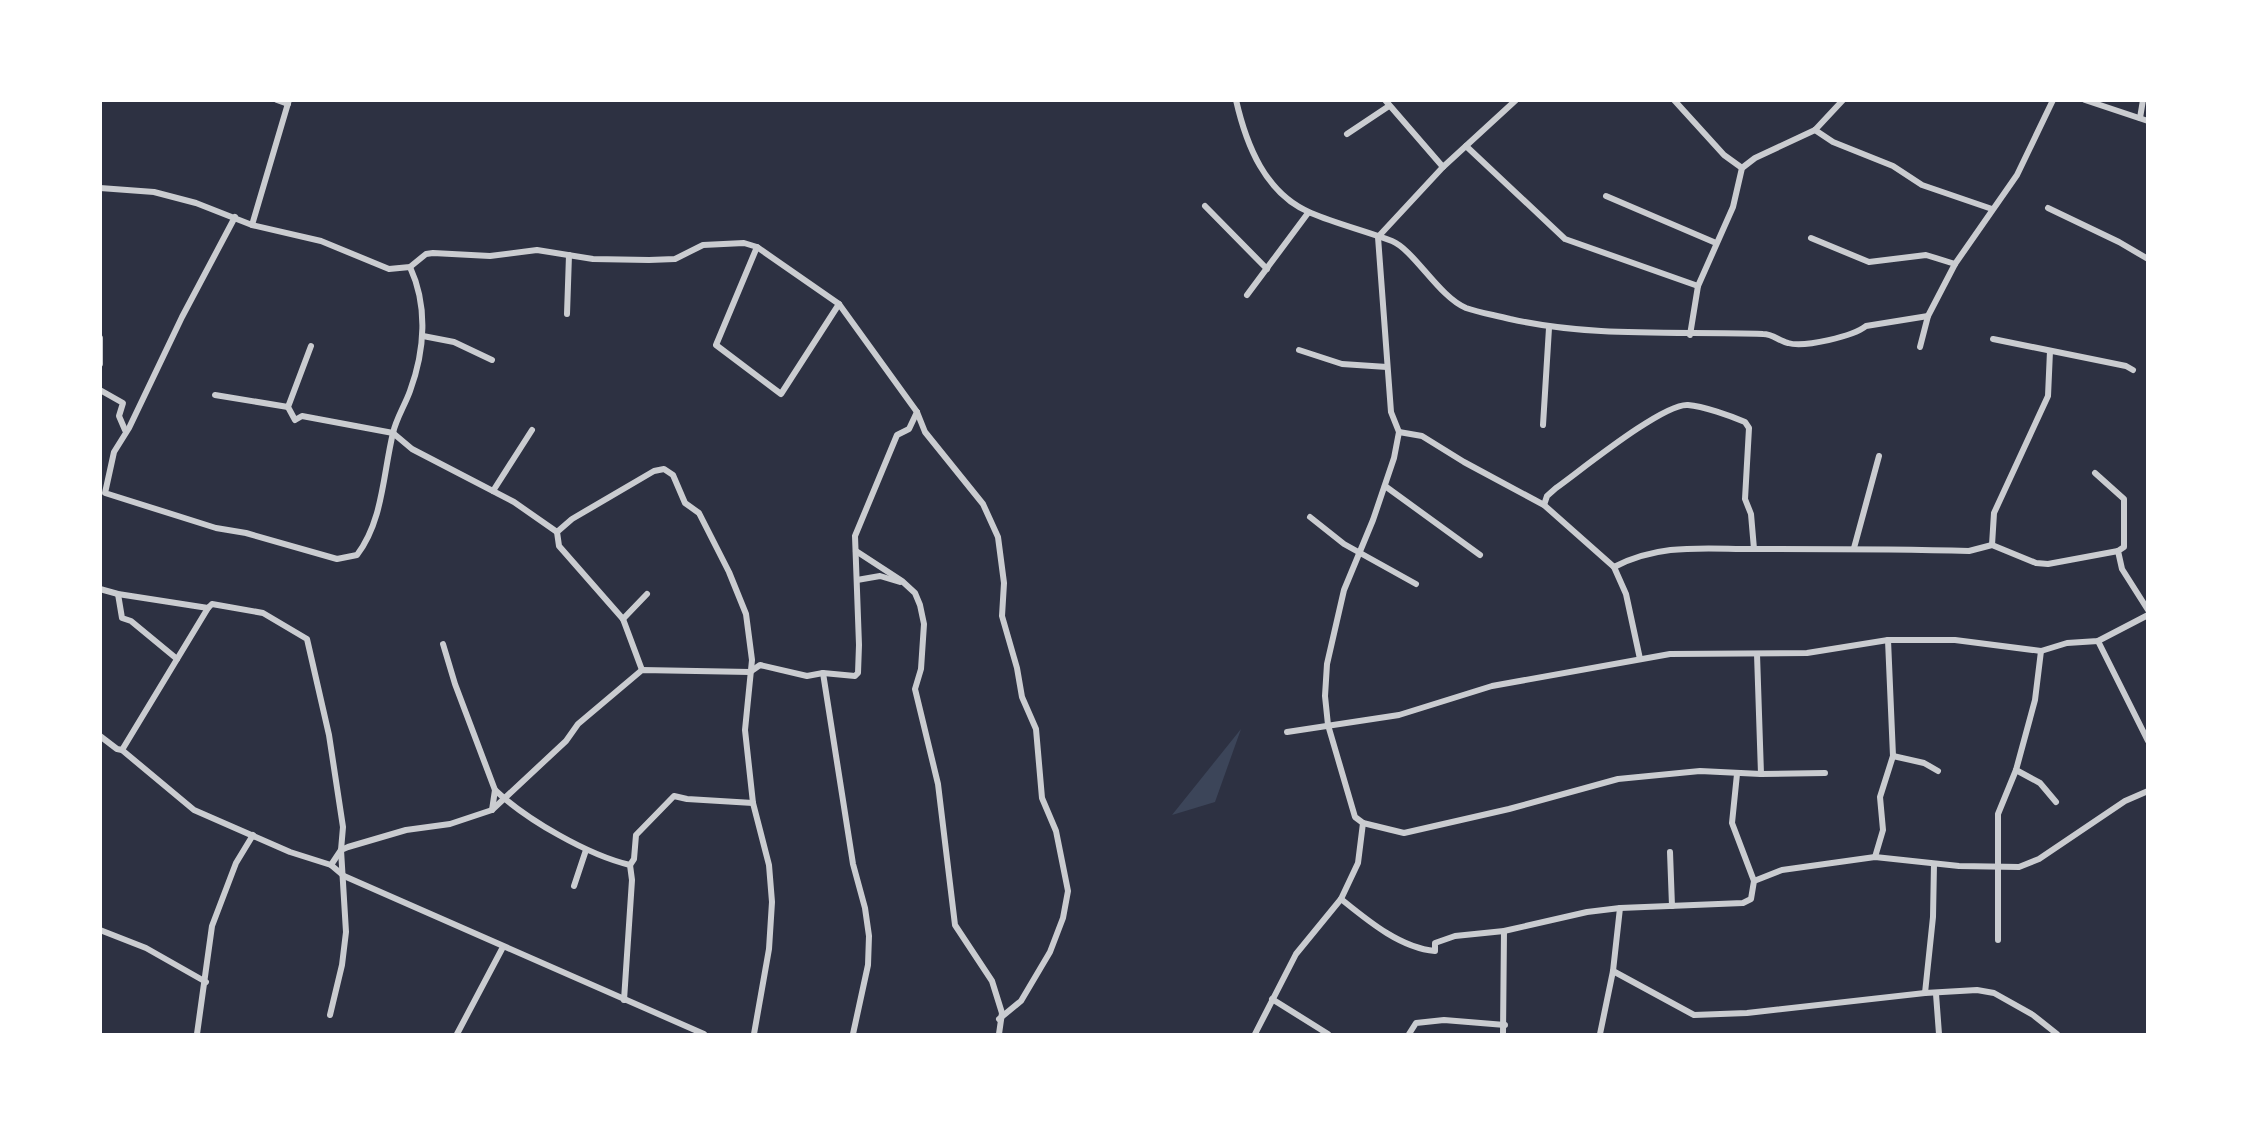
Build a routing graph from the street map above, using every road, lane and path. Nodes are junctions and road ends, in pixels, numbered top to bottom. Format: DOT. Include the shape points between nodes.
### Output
graph roads {
  1 [pos="277,100"];
  2 [pos="1236,100"];
  3 [pos="1516,100"];
  4 [pos="1674,100"];
  5 [pos="1843,100"];
  6 [pos="2053,100"];
  7 [pos="2085,100"];
  8 [pos="2144,100"];
  9 [pos="288,102"];
  10 [pos="1387,104"];
  11 [pos="2140,118"];
  12 [pos="2148,121"];
  13 [pos="1815,130"];
  14 [pos="1347,134"];
  15 [pos="1466,146"];
  16 [pos="1443,167"];
  17 [pos="1742,168"];
  18 [pos="100,188"];
  19 [pos="1605,195"];
  20 [pos="1205,206"];
  21 [pos="2048,208"];
  22 [pos="1992,209"];
  23 [pos="1308,213"];
  24 [pos="235,217"];
  25 [pos="252,225"];
  26 [pos="1378,237"];
  27 [pos="1811,238"];
  28 [pos="1716,243"];
  29 [pos="758,247"];
  30 [pos="569,255"];
  31 [pos="2148,259"];
  32 [pos="1955,264"];
  33 [pos="410,267"];
  34 [pos="1267,269"];
  35 [pos="1698,286"];
  36 [pos="1247,295"];
  37 [pos="839,304"];
  38 [pos="567,314"];
  39 [pos="1928,316"];
  40 [pos="1549,328"];
  41 [pos="1690,335"];
  42 [pos="423,336"];
  43 [pos="100,338"];
  44 [pos="1993,339"];
  45 [pos="311,346"];
  46 [pos="1920,347"];
  47 [pos="1299,350"];
  48 [pos="2050,351"];
  49 [pos="492,360"];
  50 [pos="100,364"];
  51 [pos="1387,367"];
  52 [pos="2133,370"];
  53 [pos="100,390"];
  54 [pos="215,395"];
  55 [pos="288,407"];
  56 [pos="917,412"];
  57 [pos="1543,425"];
  58 [pos="125,430"];
  59 [pos="532,430"];
  60 [pos="1399,432"];
  61 [pos="393,433"];
  62 [pos="1879,456"];
  63 [pos="2095,472"];
  64 [pos="1385,486"];
  65 [pos="493,491"];
  66 [pos="1544,504"];
  67 [pos="1310,517"];
  68 [pos="557,532"];
  69 [pos="1992,545"];
  70 [pos="1854,548"];
  71 [pos="1754,549"];
  72 [pos="856,551"];
  73 [pos="2118,551"];
  74 [pos="1359,552"];
  75 [pos="1480,555"];
  76 [pos="1614,567"];
  77 [pos="857,580"];
  78 [pos="903,582"];
  79 [pos="1416,584"];
  80 [pos="100,589"];
  81 [pos="118,594"];
  82 [pos="647,594"];
  83 [pos="208,608"];
  84 [pos="2148,612"];
  85 [pos="623,619"];
  86 [pos="1888,640"];
  87 [pos="2098,641"];
  88 [pos="443,644"];
  89 [pos="2041,651"];
  90 [pos="1757,654"];
  91 [pos="177,659"];
  92 [pos="1641,659"];
  93 [pos="642,670"];
  94 [pos="750,672"];
  95 [pos="823,674"];
  96 [pos="1328,725"];
  97 [pos="1287,732"];
  98 [pos="100,736"];
  99 [pos="2148,741"];
  100 [pos="122,750"];
  101 [pos="1893,756"];
  102 [pos="2016,770"];
  103 [pos="1938,771"];
  104 [pos="1825,773"];
  105 [pos="1737,774"];
  106 [pos="1761,774"];
  107 [pos="495,790"];
  108 [pos="2148,791"];
  109 [pos="506,800"];
  110 [pos="2056,802"];
  111 [pos="753,803"];
  112 [pos="492,810"];
  113 [pos="1363,823"];
  114 [pos="253,835"];
  115 [pos="341,850"];
  116 [pos="586,850"];
  117 [pos="1670,852"];
  118 [pos="1875,857"];
  119 [pos="1934,864"];
  120 [pos="331,865"];
  121 [pos="630,865"];
  122 [pos="1999,868"];
  123 [pos="344,876"];
  124 [pos="1754,881"];
  125 [pos="574,886"];
  126 [pos="1341,899"];
  127 [pos="1672,906"];
  128 [pos="1620,908"];
  129 [pos="100,930"];
  130 [pos="1504,931"];
  131 [pos="1998,940"];
  132 [pos="503,947"];
  133 [pos="1613,971"];
  134 [pos="206,982"];
  135 [pos="1925,993"];
  136 [pos="1936,994"];
  137 [pos="1272,999"];
  138 [pos="624,1000"];
  139 [pos="330,1016"];
  140 [pos="999,1019"];
  141 [pos="1504,1025"];
  142 [pos="692,1032"];
  143 [pos="2057,1034"];
  144 [pos="197,1035"];
  145 [pos="457,1035"];
  146 [pos="704,1035"];
  147 [pos="754,1035"];
  148 [pos="853,1035"];
  149 [pos="999,1035"];
  150 [pos="1255,1035"];
  151 [pos="1328,1035"];
  152 [pos="1409,1035"];
  153 [pos="1503,1035"];
  154 [pos="1600,1035"];
  155 [pos="1939,1035"];
  1 -- 9 [label="street"];
  2 -- 23 [label="street" via="1251,152 1266,176 1285,197"];
  3 -- 15 [label="street"];
  4 -- 17 [label="street"];
  5 -- 13 [label="street"];
  6 -- 22 [label="street" via="2017,175"];
  7 -- 11 [label="street"];
  8 -- 11 [label="street"];
  9 -- 25 [label="street"];
  10 -- 14 [label="street"];
  10 -- 16 [label="street"];
  11 -- 12 [label="street"];
  13 -- 17 [label="street"];
  13 -- 22 [label="street" via="1833,142 1893,166 1922,185"];
  15 -- 16 [label="street"];
  15 -- 35 [label="street" via="1565,239"];
  16 -- 26 [label="street"];
  17 -- 28 [label="street" via="1733,207"];
  18 -- 24 [label="street" via="154,192"];
  19 -- 28 [label="street"];
  20 -- 34 [label="street"];
  21 -- 31 [label="street"];
  22 -- 32 [label="street"];
  23 -- 26 [label="street"];
  23 -- 34 [label="street"];
  24 -- 25 [label="street"];
  24 -- 58 [label="street"];
  25 -- 33 [label="street" via="321,241 389,268"];
  26 -- 40 [label="street" via="1395,242 1464,307"];
  26 -- 51 [label="street"];
  27 -- 32 [label="street" via="1869,262 1926,255"];
  28 -- 35 [label="street"];
  29 -- 30 [label="street" via="744,243 703,245 667,260"];
  29 -- 37 [label="street"];
  29 -- 37 [label="street" via="716,345 781,394"];
  30 -- 33 [label="street" via="537,250 490,256 432,253"];
  30 -- 38 [label="street"];
  32 -- 39 [label="street"];
  33 -- 42 [label="street" via="420,288"];
  34 -- 36 [label="street"];
  35 -- 41 [label="street"];
  37 -- 56 [label="street"];
  39 -- 41 [label="street" via="1866,326 1853,334 1799,344 1764,334"];
  39 -- 46 [label="street"];
  40 -- 41 [label="street"];
  40 -- 57 [label="street"];
  42 -- 49 [label="street" via="454,342"];
  42 -- 61 [label="street" via="414,379"];
  43 -- 50 [label="street"];
  44 -- 48 [label="street"];
  45 -- 55 [label="street"];
  47 -- 51 [label="street" via="1342,364"];
  48 -- 52 [label="street"];
  48 -- 69 [label="street" via="2048,396 1994,513"];
  51 -- 60 [label="street" via="1391,412"];
  53 -- 58 [label="street" via="123,403 119,416"];
  54 -- 55 [label="street"];
  55 -- 61 [label="street" via="295,420 302,416"];
  56 -- 72 [label="street" via="909,429 897,435 867,512 855,532"];
  56 -- 140 [label="street" via="925,432 983,504 998,537 1004,582 1002,616 1022,697 1036,729 1042,798 1056,831 1068,891 1050,952 1021,1001"];
  58 -- 61 [label="street" via="114,452 105,493 216,528 345,560 357,555 366,543 385,483"];
  59 -- 65 [label="street"];
  60 -- 64 [label="street"];
  60 -- 66 [label="street" via="1422,436"];
  61 -- 65 [label="street" via="412,449"];
  62 -- 70 [label="street"];
  63 -- 73 [label="street" via="2124,499 2124,547"];
  64 -- 74 [label="street"];
  64 -- 75 [label="street"];
  65 -- 68 [label="street"];
  66 -- 71 [label="street" via="1556,488 1654,416 1686,404 1736,418 1749,428 1745,499"];
  66 -- 76 [label="street"];
  67 -- 74 [label="street"];
  68 -- 85 [label="street" via="559,546"];
  68 -- 94 [label="street" via="572,519 654,471 664,469 673,475 685,502 699,513 746,614"];
  69 -- 70 [label="street" via="1969,552"];
  69 -- 73 [label="street" via="2048,564"];
  70 -- 71 [label="street"];
  71 -- 76 [label="street" via="1661,549"];
  72 -- 77 [label="street"];
  72 -- 78 [label="street"];
  73 -- 84 [label="street" via="2122,570"];
  74 -- 79 [label="street"];
  74 -- 96 [label="street" via="1344,590 1327,664"];
  76 -- 92 [label="street" via="1626,594"];
  77 -- 78 [label="street" via="880,576"];
  77 -- 95 [label="street" via="858,673 851,677"];
  78 -- 140 [label="street" via="921,605 924,624 921,669 915,689 938,784 956,925 992,981 1002,1012"];
  80 -- 81 [label="street"];
  81 -- 83 [label="street"];
  81 -- 91 [label="street" via="122,618"];
  82 -- 85 [label="street"];
  83 -- 91 [label="street"];
  83 -- 115 [label="street" via="212,604 263,613 307,639 339,790"];
  84 -- 87 [label="street"];
  85 -- 93 [label="street"];
  86 -- 89 [label="street" via="1955,640"];
  86 -- 90 [label="street" via="1807,653"];
  86 -- 101 [label="street"];
  87 -- 89 [label="street" via="2067,643"];
  87 -- 99 [label="street"];
  88 -- 107 [label="street"];
  89 -- 102 [label="street" via="2035,700"];
  90 -- 92 [label="street" via="1670,654"];
  90 -- 106 [label="street"];
  91 -- 100 [label="street"];
  92 -- 96 [label="street" via="1492,686 1399,715"];
  93 -- 94 [label="street"];
  93 -- 109 [label="street" via="578,724"];
  94 -- 95 [label="street" via="760,665 807,676"];
  94 -- 111 [label="street" via="745,730"];
  95 -- 148 [label="street" via="853,864 869,936 868,965"];
  96 -- 97 [label="street"];
  96 -- 113 [label="street" via="1355,817"];
  98 -- 100 [label="street"];
  100 -- 114 [label="street" via="194,810"];
  101 -- 103 [label="street"];
  101 -- 118 [label="street" via="1880,797 1882,830"];
  102 -- 110 [label="street" via="2040,783"];
  102 -- 122 [label="street" via="1998,814"];
  104 -- 106 [label="street"];
  105 -- 106 [label="street"];
  105 -- 113 [label="street" via="1700,771 1618,779 1404,833"];
  105 -- 124 [label="street" via="1732,823"];
  107 -- 109 [label="street"];
  107 -- 112 [label="street"];
  108 -- 122 [label="street" via="2125,801 2034,862"];
  109 -- 112 [label="street"];
  109 -- 116 [label="street"];
  111 -- 121 [label="street" via="674,796 636,835"];
  111 -- 147 [label="street" via="769,865 772,902 769,949"];
  112 -- 115 [label="street"];
  113 -- 126 [label="street" via="1358,862"];
  114 -- 120 [label="street"];
  114 -- 134 [label="street" via="236,863 212,926"];
  115 -- 120 [label="street"];
  115 -- 123 [label="street"];
  116 -- 121 [label="street"];
  116 -- 125 [label="street"];
  117 -- 127 [label="street"];
  118 -- 119 [label="street"];
  118 -- 124 [label="street" via="1782,870"];
  119 -- 122 [label="street"];
  119 -- 135 [label="street"];
  120 -- 123 [label="street"];
  121 -- 138 [label="street"];
  122 -- 131 [label="street"];
  123 -- 132 [label="street"];
  123 -- 139 [label="street" via="346,932"];
  124 -- 127 [label="street" via="1751,899 1743,903"];
  126 -- 130 [label="street" via="1373,925 1425,950 1435,951 1435,943 1455,936"];
  126 -- 137 [label="street" via="1296,954"];
  127 -- 128 [label="street"];
  128 -- 130 [label="street"];
  128 -- 133 [label="street"];
  129 -- 134 [label="street" via="146,948"];
  130 -- 141 [label="street"];
  132 -- 138 [label="street"];
  132 -- 145 [label="street"];
  133 -- 135 [label="street" via="1694,1015 1747,1013"];
  133 -- 154 [label="street"];
  134 -- 144 [label="street"];
  135 -- 136 [label="street"];
  136 -- 143 [label="street" via="1977,990 1994,993"];
  136 -- 155 [label="street"];
  137 -- 150 [label="street"];
  137 -- 151 [label="street"];
  138 -- 142 [label="street"];
  140 -- 149 [label="street"];
  141 -- 152 [label="street" via="1444,1020 1416,1023"];
  141 -- 153 [label="street"];
  142 -- 146 [label="street"];
}
